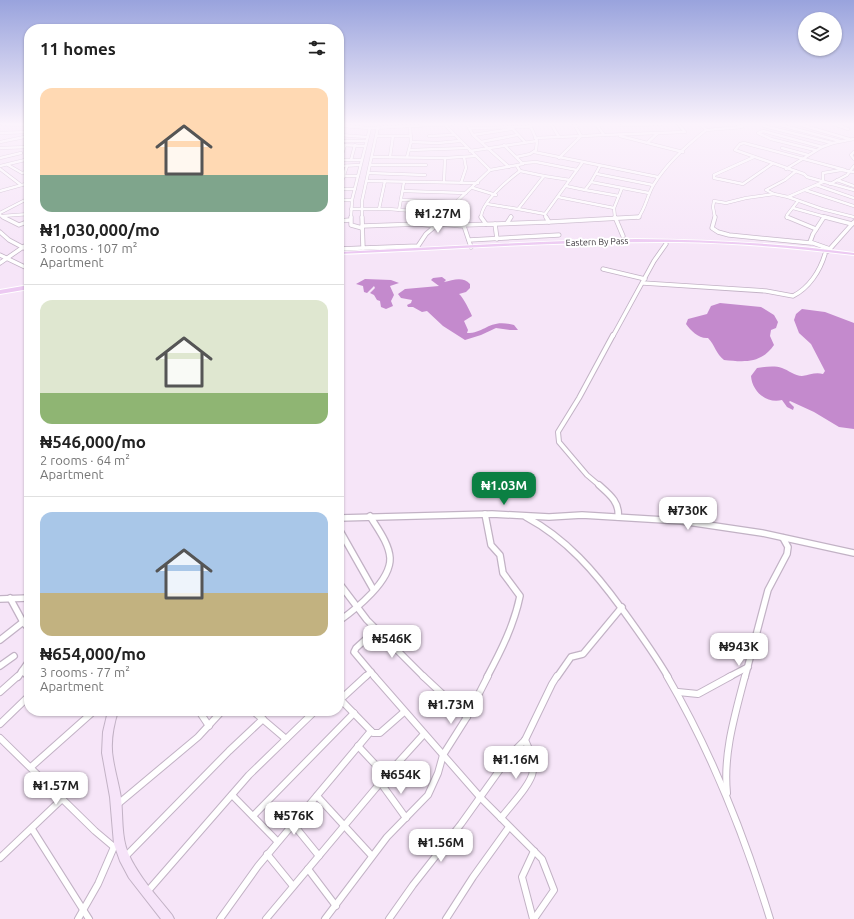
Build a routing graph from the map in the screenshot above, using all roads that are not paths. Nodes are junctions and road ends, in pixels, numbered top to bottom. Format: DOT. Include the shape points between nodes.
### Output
graph roads {
  1 [pos="347,166"];
  2 [pos="360,166"];
  3 [pos="426,166"];
  4 [pos="600,166"];
  5 [pos="11,167"];
  6 [pos="370,167"];
  7 [pos="445,167"];
  8 [pos="466,167"];
  9 [pos="487,167"];
  10 [pos="508,167"];
  11 [pos="518,167"];
  12 [pos="561,167"];
  13 [pos="579,167"];
  14 [pos="604,167"];
  15 [pos="669,167"];
  16 [pos="729,167"];
  17 [pos="768,167"];
  18 [pos="780,167"];
  19 [pos="789,167"];
  20 [pos="834,167"];
  21 [pos="786,169"];
  22 [pos="1,170"];
  23 [pos="490,170"];
  24 [pos="577,170"];
  25 [pos="845,170"];
  26 [pos="520,171"];
  27 [pos="852,171"];
  28 [pos="24,172"];
  29 [pos="796,172"];
  30 [pos="369,173"];
  31 [pos="597,174"];
  32 [pos="425,175"];
  33 [pos="344,176"];
  34 [pos="358,176"];
  35 [pos="544,176"];
  36 [pos="658,178"];
  37 [pos="570,180"];
  38 [pos="837,180"];
  39 [pos="366,181"];
  40 [pos="385,181"];
  41 [pos="404,182"];
  42 [pos="424,182"];
  43 [pos="444,182"];
  44 [pos="591,182"];
  45 [pos="823,182"];
  46 [pos="461,183"];
  47 [pos="478,183"];
  48 [pos="24,184"];
  49 [pos="830,184"];
  50 [pos="21,185"];
  51 [pos="653,185"];
  52 [pos="816,185"];
  53 [pos="566,186"];
  54 [pos="854,186"];
  55 [pos="473,188"];
  56 [pos="622,188"];
  57 [pos="355,189"];
  58 [pos="344,190"];
  59 [pos="585,190"];
  60 [pos="806,190"];
  61 [pos="854,190"];
  62 [pos="0,191"];
  63 [pos="403,191"];
  64 [pos="466,193"];
  65 [pos="649,193"];
  66 [pos="496,194"];
  67 [pos="775,194"];
  68 [pos="619,196"];
  69 [pos="558,197"];
  70 [pos="788,197"];
  71 [pos="854,198"];
  72 [pos="344,200"];
  73 [pos="352,200"];
  74 [pos="401,200"];
  75 [pos="24,201"];
  76 [pos="798,201"];
  77 [pos="456,202"];
  78 [pos="487,204"];
  79 [pos="854,206"];
  80 [pos="362,208"];
  81 [pos="614,208"];
  82 [pos="793,208"];
  83 [pos="351,209"];
  84 [pos="379,209"];
  85 [pos="518,209"];
  86 [pos="399,210"];
  87 [pos="24,214"];
  88 [pos="447,214"];
  89 [pos="545,214"];
  90 [pos="0,215"];
  91 [pos="511,216"];
  92 [pos="824,217"];
  93 [pos="854,217"];
  94 [pos="615,218"];
  95 [pos="350,220"];
  96 [pos="344,221"];
  97 [pos="550,222"];
  98 [pos="24,223"];
  99 [pos="507,223"];
  100 [pos="853,223"];
  101 [pos="486,224"];
  102 [pos="495,224"];
  103 [pos="437,225"];
  104 [pos="463,225"];
  105 [pos="362,227"];
  106 [pos="816,229"];
  107 [pos="0,230"];
  108 [pos="559,235"];
  109 [pos="623,236"];
  110 [pos="497,239"];
  111 [pos="469,240"];
  112 [pos="811,243"];
  113 [pos="666,244"];
  114 [pos="471,247"];
  115 [pos="24,248"];
  116 [pos="363,248"];
  117 [pos="344,249"];
  118 [pos="827,251"];
  119 [pos="344,253"];
  120 [pos="0,255"];
  121 [pos="854,255"];
  122 [pos="7,258"];
  123 [pos="344,258"];
  124 [pos="0,263"];
  125 [pos="24,266"];
  126 [pos="603,269"];
  127 [pos="644,281"];
  128 [pos="24,288"];
  129 [pos="0,292"];
  130 [pos="24,292"];
  131 [pos="0,295"];
  132 [pos="485,514"];
  133 [pos="370,516"];
  134 [pos="522,516"];
  135 [pos="618,517"];
  136 [pos="344,518"];
  137 [pos="344,538"];
  138 [pos="783,538"];
  139 [pos="854,553"];
  140 [pos="373,589"];
  141 [pos="344,590"];
  142 [pos="10,598"];
  143 [pos="24,598"];
  144 [pos="0,599"];
  145 [pos="622,607"];
  146 [pos="357,609"];
  147 [pos="344,618"];
  148 [pos="23,622"];
  149 [pos="376,630"];
  150 [pos="0,640"];
  151 [pos="14,656"];
  152 [pos="0,666"];
  153 [pos="748,667"];
  154 [pos="24,668"];
  155 [pos="22,671"];
  156 [pos="371,672"];
  157 [pos="0,692"];
  158 [pos="678,692"];
  159 [pos="344,695"];
  160 [pos="24,701"];
  161 [pos="344,702"];
  162 [pos="404,712"];
  163 [pos="354,713"];
  164 [pos="88,716"];
  165 [pos="112,716"];
  166 [pos="202,716"];
  167 [pos="218,716"];
  168 [pos="259,716"];
  169 [pos="307,716"];
  170 [pos="467,717"];
  171 [pos="263,719"];
  172 [pos="0,724"];
  173 [pos="209,726"];
  174 [pos="372,731"];
  175 [pos="424,734"];
  176 [pos="0,738"];
  177 [pos="286,739"];
  178 [pos="525,740"];
  179 [pos="358,746"];
  180 [pos="443,755"];
  181 [pos="31,767"];
  182 [pos="386,776"];
  183 [pos="380,782"];
  184 [pos="232,795"];
  185 [pos="317,796"];
  186 [pos="480,797"];
  187 [pos="727,797"];
  188 [pos="62,799"];
  189 [pos="117,805"];
  190 [pos="253,816"];
  191 [pos="406,818"];
  192 [pos="501,818"];
  193 [pos="293,824"];
  194 [pos="345,826"];
  195 [pos="509,827"];
  196 [pos="32,829"];
  197 [pos="277,841"];
  198 [pos="117,846"];
  199 [pos="534,851"];
  200 [pos="267,854"];
  201 [pos="319,856"];
  202 [pos="372,856"];
  203 [pos="0,858"];
  204 [pos="124,858"];
  205 [pos="308,869"];
  206 [pos="293,886"];
  207 [pos="147,892"];
  208 [pos="336,906"];
  209 [pos="84,910"];
  210 [pos="78,919"];
  211 [pos="89,919"];
  212 [pos="168,919"];
  213 [pos="220,919"];
  214 [pos="266,919"];
  215 [pos="325,919"];
  216 [pos="389,919"];
  217 [pos="446,919"];
  218 [pos="533,919"];
  219 [pos="770,919"];
  1 -- 33 [label="street"];
  2 -- 34 [label="street"];
  3 -- 32 [label="street"];
  4 -- 31 [label="street"];
  5 -- 28 [label="street"];
  6 -- 30 [label="street"];
  7 -- 43 [label="street"];
  8 -- 46 [label="street"];
  9 -- 23 [label="street"];
  10 -- 23 [label="street"];
  11 -- 26 [label="street"];
  12 -- 24 [label="street"];
  13 -- 24 [label="street"];
  14 -- 36 [label="street"];
  15 -- 36 [label="street"];
  16 -- 17 [label="street" via="714,175 714,178 743,184"];
  18 -- 21 [label="street"];
  19 -- 21 [label="street"];
  20 -- 25 [label="street"];
  21 -- 29 [label="street"];
  22 -- 50 [label="street"];
  23 -- 47 [label="street"];
  24 -- 37 [label="street"];
  25 -- 27 [label="street"];
  25 -- 45 [label="street" via="823,173"];
  26 -- 35 [label="street"];
  26 -- 66 [label="street"];
  27 -- 38 [label="street"];
  29 -- 45 [label="street"];
  29 -- 67 [label="street" via="766,190"];
  30 -- 32 [label="street"];
  30 -- 39 [label="street"];
  31 -- 44 [label="street"];
  31 -- 51 [label="street"];
  32 -- 42 [label="street"];
  33 -- 34 [label="street"];
  34 -- 57 [label="street"];
  35 -- 37 [label="street"];
  35 -- 85 [label="street"];
  36 -- 51 [label="street"];
  37 -- 53 [label="street"];
  38 -- 49 [label="street"];
  38 -- 54 [label="street"];
  39 -- 40 [label="street"];
  39 -- 80 [label="street"];
  40 -- 41 [label="street"];
  40 -- 84 [label="street"];
  41 -- 42 [label="street"];
  41 -- 63 [label="street"];
  42 -- 43 [label="street"];
  43 -- 46 [label="street"];
  44 -- 56 [label="street"];
  44 -- 59 [label="street"];
  45 -- 49 [label="street"];
  45 -- 52 [label="street"];
  46 -- 47 [label="street"];
  47 -- 55 [label="street"];
  48 -- 50 [label="street"];
  49 -- 61 [label="street"];
  50 -- 62 [label="street"];
  51 -- 65 [label="street"];
  52 -- 60 [label="street"];
  52 -- 71 [label="street"];
  53 -- 59 [label="street"];
  53 -- 69 [label="street"];
  55 -- 64 [label="street"];
  55 -- 66 [label="street"];
  56 -- 65 [label="street"];
  56 -- 68 [label="street"];
  57 -- 58 [label="street"];
  57 -- 73 [label="street"];
  59 -- 68 [label="street"];
  60 -- 70 [label="street"];
  60 -- 79 [label="street"];
  63 -- 64 [label="street"];
  63 -- 74 [label="street"];
  64 -- 77 [label="street"];
  65 -- 94 [label="street" via="638,218"];
  66 -- 78 [label="street"];
  67 -- 70 [label="street"];
  67 -- 112 [label="street" via="726,203 714,201 712,205 716,217 712,229 735,236"];
  68 -- 81 [label="street"];
  69 -- 81 [label="street"];
  69 -- 89 [label="street"];
  70 -- 76 [label="street"];
  72 -- 73 [label="street"];
  73 -- 83 [label="street"];
  74 -- 77 [label="street"];
  74 -- 86 [label="street"];
  75 -- 90 [label="street"];
  76 -- 82 [label="street"];
  76 -- 93 [label="street"];
  77 -- 88 [label="street"];
  78 -- 85 [label="street"];
  78 -- 101 [label="street" via="481,215"];
  80 -- 83 [label="street"];
  80 -- 84 [label="street"];
  80 -- 105 [label="street"];
  81 -- 94 [label="street"];
  82 -- 92 [label="street"];
  82 -- 106 [label="street" via="787,218"];
  83 -- 95 [label="street"];
  84 -- 86 [label="street"];
  85 -- 89 [label="street"];
  86 -- 88 [label="street"];
  87 -- 90 [label="street"];
  88 -- 103 [label="street"];
  89 -- 97 [label="street"];
  90 -- 98 [label="street" via="18,225"];
  91 -- 99 [label="street"];
  92 -- 100 [label="street"];
  92 -- 106 [label="street"];
  94 -- 97 [label="street"];
  94 -- 109 [label="street"];
  95 -- 96 [label="street"];
  95 -- 105 [label="street" via="353,227"];
  97 -- 99 [label="street"];
  99 -- 102 [label="street"];
  100 -- 118 [label="street"];
  101 -- 102 [label="street"];
  101 -- 104 [label="street"];
  102 -- 110 [label="street"];
  103 -- 104 [label="street"];
  103 -- 105 [label="street"];
  103 -- 116 [label="street" via="426,234 418,246"];
  104 -- 111 [label="street"];
  105 -- 116 [label="street"];
  106 -- 112 [label="street"];
  107 -- 115 [label="street" via="8,240"];
  108 -- 110 [label="street"];
  110 -- 111 [label="street"];
  111 -- 114 [label="street"];
  112 -- 118 [label="street"];
  113 -- 118 [label="main road, Eastern By Pass"];
  113 -- 123 [label="main road, Eastern By Pass" via="570,246"];
  113 -- 127 [label="street"];
  114 -- 118 [label="main road, Eastern By Pass" via="672,241 740,243"];
  114 -- 119 [label="main road, Eastern By Pass"];
  115 -- 122 [label="street"];
  116 -- 117 [label="street"];
  118 -- 121 [label="main road, Eastern By Pass"];
  118 -- 127 [label="street" via="816,274 803,290 792,296 766,291"];
  120 -- 122 [label="street"];
  122 -- 124 [label="street"];
  122 -- 125 [label="street"];
  126 -- 127 [label="street"];
  127 -- 135 [label="street" via="558,432 560,442 572,458 617,504"];
  128 -- 129 [label="main road"];
  130 -- 131 [label="main road"];
  132 -- 133 [label="street"];
  132 -- 134 [label="street"];
  132 -- 170 [label="street" via="491,545 500,555 501,570 519,593 520,600 503,647"];
  133 -- 136 [label="street"];
  133 -- 140 [label="street" via="390,559 386,575"];
  134 -- 135 [label="street"];
  134 -- 145 [label="street" via="556,534 567,543 593,570"];
  135 -- 138 [label="street" via="681,521"];
  137 -- 140 [label="street"];
  138 -- 139 [label="street"];
  138 -- 153 [label="street" via="788,547 786,557 768,590"];
  140 -- 146 [label="street"];
  141 -- 146 [label="street"];
  142 -- 143 [label="street"];
  142 -- 144 [label="street"];
  142 -- 148 [label="street"];
  145 -- 158 [label="street"];
  145 -- 178 [label="street" via="582,654 571,657 552,684"];
  146 -- 147 [label="street"];
  146 -- 149 [label="street"];
  148 -- 150 [label="street"];
  149 -- 156 [label="street" via="354,650"];
  149 -- 170 [label="street"];
  151 -- 152 [label="street"];
  153 -- 158 [label="street" via="698,694"];
  153 -- 187 [label="street" via="731,728 725,774"];
  154 -- 155 [label="street"];
  155 -- 157 [label="street"];
  156 -- 159 [label="street"];
  156 -- 162 [label="street"];
  158 -- 187 [label="street"];
  160 -- 172 [label="street"];
  161 -- 163 [label="street"];
  162 -- 174 [label="street" via="380,733"];
  162 -- 175 [label="street"];
  163 -- 174 [label="street"];
  163 -- 190 [label="street"];
  164 -- 181 [label="street"];
  165 -- 189 [label="street" via="108,728 107,754"];
  166 -- 173 [label="street"];
  167 -- 173 [label="street"];
  168 -- 171 [label="street"];
  169 -- 177 [label="street"];
  170 -- 180 [label="street"];
  171 -- 177 [label="street"];
  171 -- 204 [label="street"];
  173 -- 189 [label="street"];
  174 -- 179 [label="street"];
  175 -- 180 [label="street"];
  175 -- 182 [label="street"];
  176 -- 181 [label="street"];
  177 -- 184 [label="street"];
  178 -- 186 [label="street" via="510,754"];
  178 -- 192 [label="street" via="533,771"];
  179 -- 182 [label="street"];
  179 -- 185 [label="street"];
  180 -- 186 [label="street"];
  180 -- 191 [label="street" via="428,795"];
  181 -- 188 [label="street"];
  182 -- 183 [label="street"];
  183 -- 191 [label="street"];
  183 -- 194 [label="street"];
  184 -- 190 [label="street"];
  184 -- 207 [label="street"];
  185 -- 193 [label="street"];
  185 -- 194 [label="street"];
  186 -- 192 [label="street"];
  186 -- 216 [label="street"];
  187 -- 219 [label="street" via="742,831"];
  188 -- 196 [label="street"];
  188 -- 198 [label="street"];
  189 -- 198 [label="street"];
  190 -- 197 [label="street"];
  191 -- 202 [label="street"];
  192 -- 195 [label="street"];
  193 -- 197 [label="street"];
  193 -- 201 [label="street"];
  194 -- 201 [label="street"];
  194 -- 202 [label="street"];
  195 -- 199 [label="street"];
  195 -- 217 [label="street"];
  196 -- 203 [label="street"];
  196 -- 209 [label="street"];
  197 -- 200 [label="street"];
  198 -- 204 [label="street"];
  198 -- 209 [label="street"];
  199 -- 218 [label="street" via="522,877"];
  199 -- 218 [label="street" via="544,861 554,890"];
  200 -- 206 [label="street"];
  200 -- 213 [label="street"];
  201 -- 205 [label="street"];
  202 -- 208 [label="street"];
  204 -- 207 [label="street"];
  205 -- 206 [label="street"];
  205 -- 208 [label="street"];
  206 -- 214 [label="street"];
  207 -- 212 [label="street"];
  208 -- 215 [label="street"];
  209 -- 210 [label="street"];
  209 -- 211 [label="street"];
}
